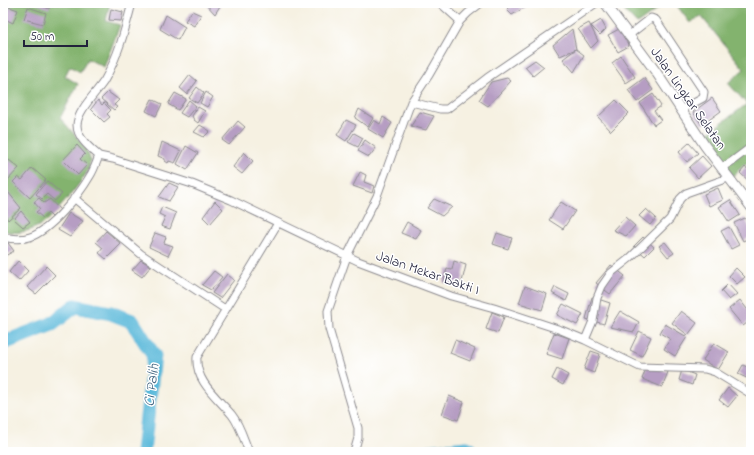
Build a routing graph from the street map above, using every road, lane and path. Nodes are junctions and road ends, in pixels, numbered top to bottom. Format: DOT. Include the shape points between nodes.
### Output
graph roads {
  1 [pos="132,3"];
  2 [pos="440,3"];
  3 [pos="481,3"];
  4 [pos="596,3"];
  5 [pos="605,3"];
  6 [pos="460,21"];
  7 [pos="628,36"];
  8 [pos="411,102"];
  9 [pos="681,110"];
  10 [pos="751,147"];
  11 [pos="99,156"];
  12 [pos="721,168"];
  13 [pos="728,178"];
  14 [pos="74,198"];
  15 [pos="751,207"];
  16 [pos="278,223"];
  17 [pos="3,237"];
  18 [pos="347,256"];
  19 [pos="225,309"];
  20 [pos="585,340"];
  21 [pos="751,394"];
  22 [pos="249,452"];
  23 [pos="354,452"];
  1 -- 11 [label="street" via="115,60 104,81 79,116 77,124 79,133 87,145"];
  2 -- 6 [label="street"];
  3 -- 6 [label="street"];
  4 -- 8 [label="street" via="487,78 447,109"];
  5 -- 7 [label="street, Jalan Lingkar Selatan"];
  6 -- 8 [label="street"];
  7 -- 9 [label="street, Jalan Lingkar Selatan"];
  7 -- 9 [label="street" via="651,18 656,20 704,92 703,98"];
  8 -- 18 [label="street" via="377,196"];
  9 -- 12 [label="street, Jalan Lingkar Selatan"];
  10 -- 12 [label="street"];
  11 -- 14 [label="street" via="90,176"];
  11 -- 16 [label="street, Jalan Mekar Bakti I" via="192,184"];
  12 -- 13 [label="street, Jalan Lingkar Selatan"];
  13 -- 15 [label="street, Jalan Lingkar Selatan"];
  13 -- 20 [label="street" via="686,193 670,219 611,273 602,286"];
  14 -- 17 [label="street" via="58,218 39,233 21,239"];
  14 -- 19 [label="street" via="141,254"];
  16 -- 18 [label="street, Jalan Mekar Bakti I"];
  16 -- 19 [label="street"];
  18 -- 20 [label="street, Jalan Mekar Bakti I" via="450,296 554,327"];
  18 -- 23 [label="street" via="328,310 328,319 358,428"];
  19 -- 22 [label="street" via="199,352 196,364 209,390 234,419"];
  20 -- 21 [label="street, Jalan Mekar Bakti I" via="640,367 705,369 715,372"];
}
